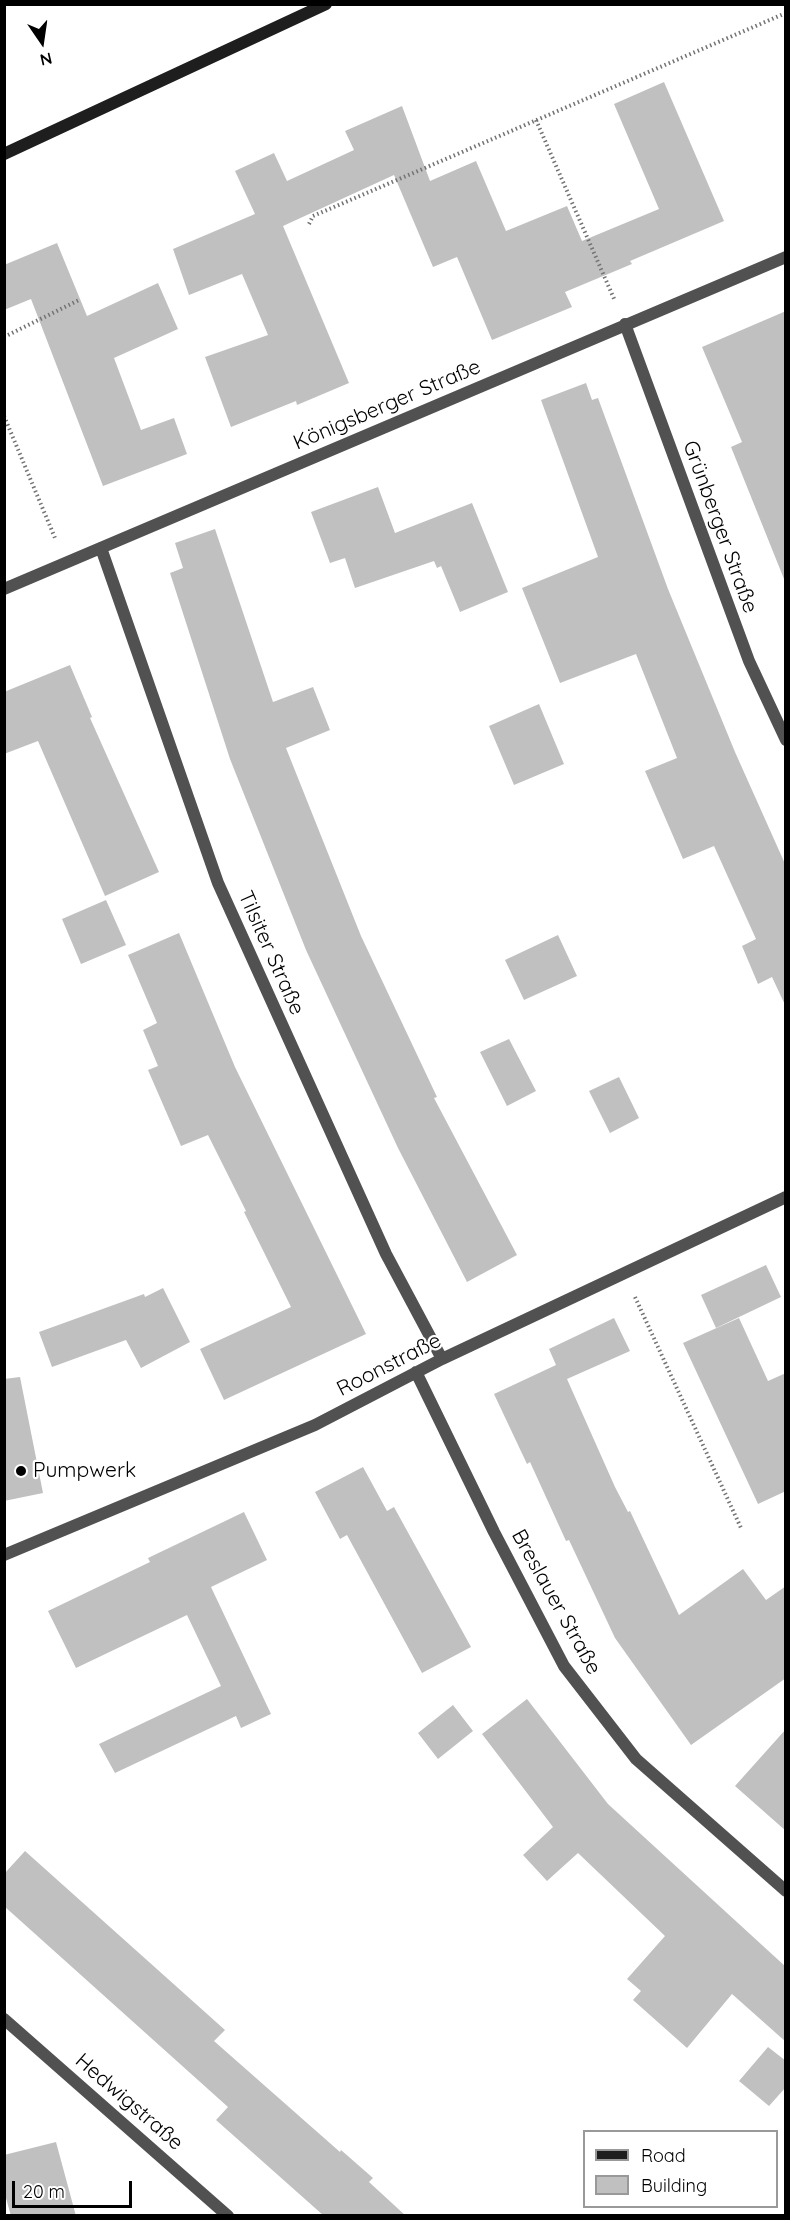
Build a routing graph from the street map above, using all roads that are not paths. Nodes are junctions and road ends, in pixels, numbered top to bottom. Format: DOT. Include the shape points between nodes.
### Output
graph roads {
  1 [pos="326,4"];
  2 [pos="4,154"];
  3 [pos="786,257"];
  4 [pos="625,324"];
  5 [pos="101,548"];
  6 [pos="4,589"];
  7 [pos="786,740"];
  8 [pos="786,1197"];
  9 [pos="442,1359"];
  10 [pos="416,1372"];
  11 [pos="4,1555"];
  12 [pos="786,1891"];
  13 [pos="4,2019"];
  14 [pos="228,2216"];
  1 -- 2 [label="main road"];
  3 -- 4 [label="street, Königsberger Straße"];
  4 -- 5 [label="street, Königsberger Straße"];
  4 -- 7 [label="street, Grünberger Straße" via="749,661"];
  5 -- 6 [label="street, Königsberger Straße"];
  5 -- 9 [label="street, Tilsiter Straße" via="218,883 386,1254"];
  8 -- 9 [label="street, Roonstraße"];
  9 -- 10 [label="street, Roonstraße"];
  10 -- 11 [label="street, Roonstraße" via="315,1425"];
  10 -- 12 [label="street, Breslauer Straße" via="564,1666 636,1759"];
  13 -- 14 [label="street, Hedwigstraße"];
}
